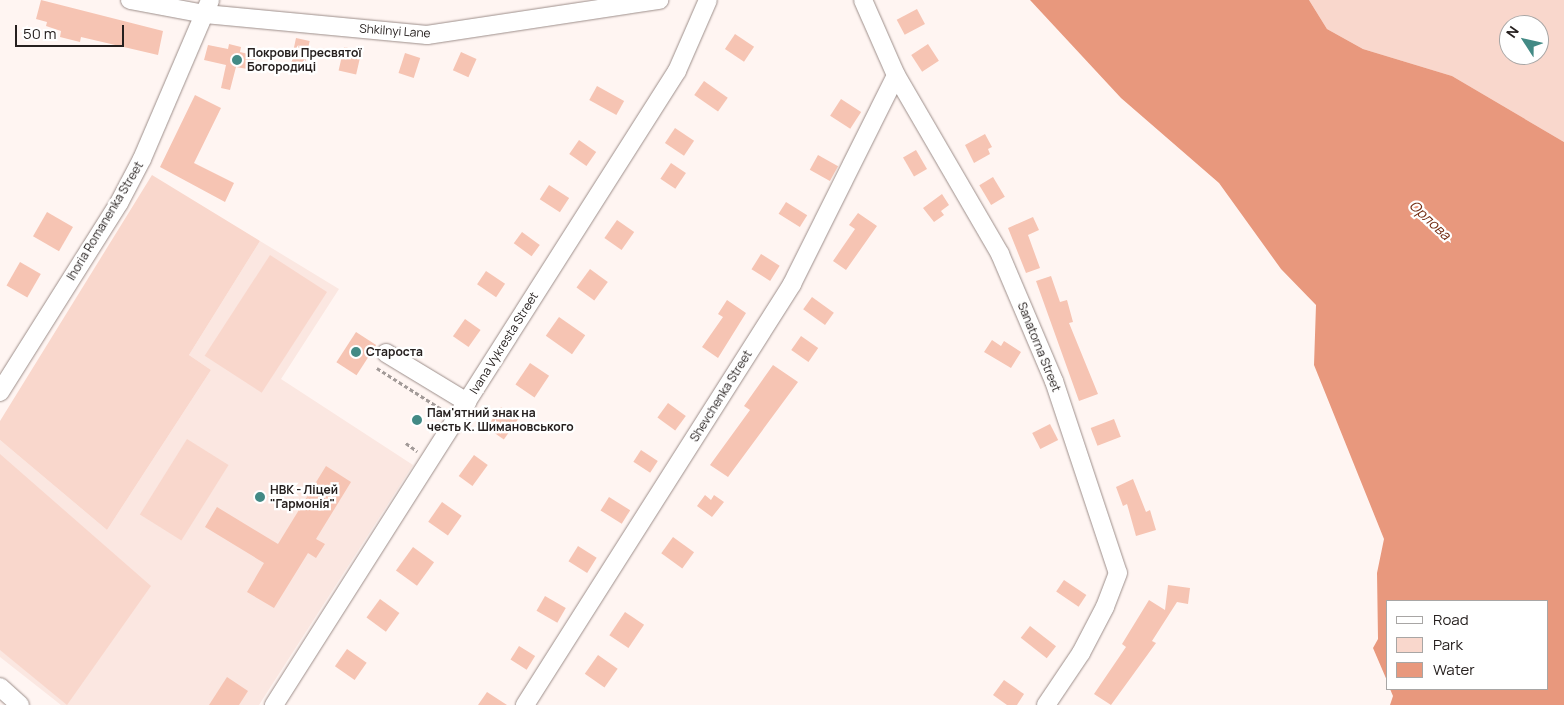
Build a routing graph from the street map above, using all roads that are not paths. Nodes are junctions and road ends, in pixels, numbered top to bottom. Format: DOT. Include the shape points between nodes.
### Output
graph roads {
  1 [pos="130,0"];
  2 [pos="659,0"];
  3 [pos="708,0"];
  4 [pos="863,0"];
  5 [pos="208,7"];
  6 [pos="896,76"];
  7 [pos="386,353"];
  8 [pos="0,392"];
  9 [pos="467,402"];
  10 [pos="0,688"];
  11 [pos="20,705"];
  12 [pos="274,705"];
  13 [pos="525,705"];
  14 [pos="1046,705"];
  1 -- 5 [label="street, Shkilnyi Lane"];
  2 -- 5 [label="street, Shkilnyi Lane" via="427,35"];
  3 -- 9 [label="street, Ivana Vykresta Street" via="677,71"];
  4 -- 6 [label="street, Sanatorna Street"];
  5 -- 8 [label="street, Ihoria Romanenka Street" via="142,159 119,203"];
  6 -- 13 [label="street, Shevchenka Street" via="792,284"];
  6 -- 14 [label="street, Sanatorna Street" via="1000,254 1054,381 1118,573 1081,653"];
  7 -- 9 [label="street"];
  9 -- 12 [label="street, Ivana Vykresta Street"];
  10 -- 11 [label="street"];
}
